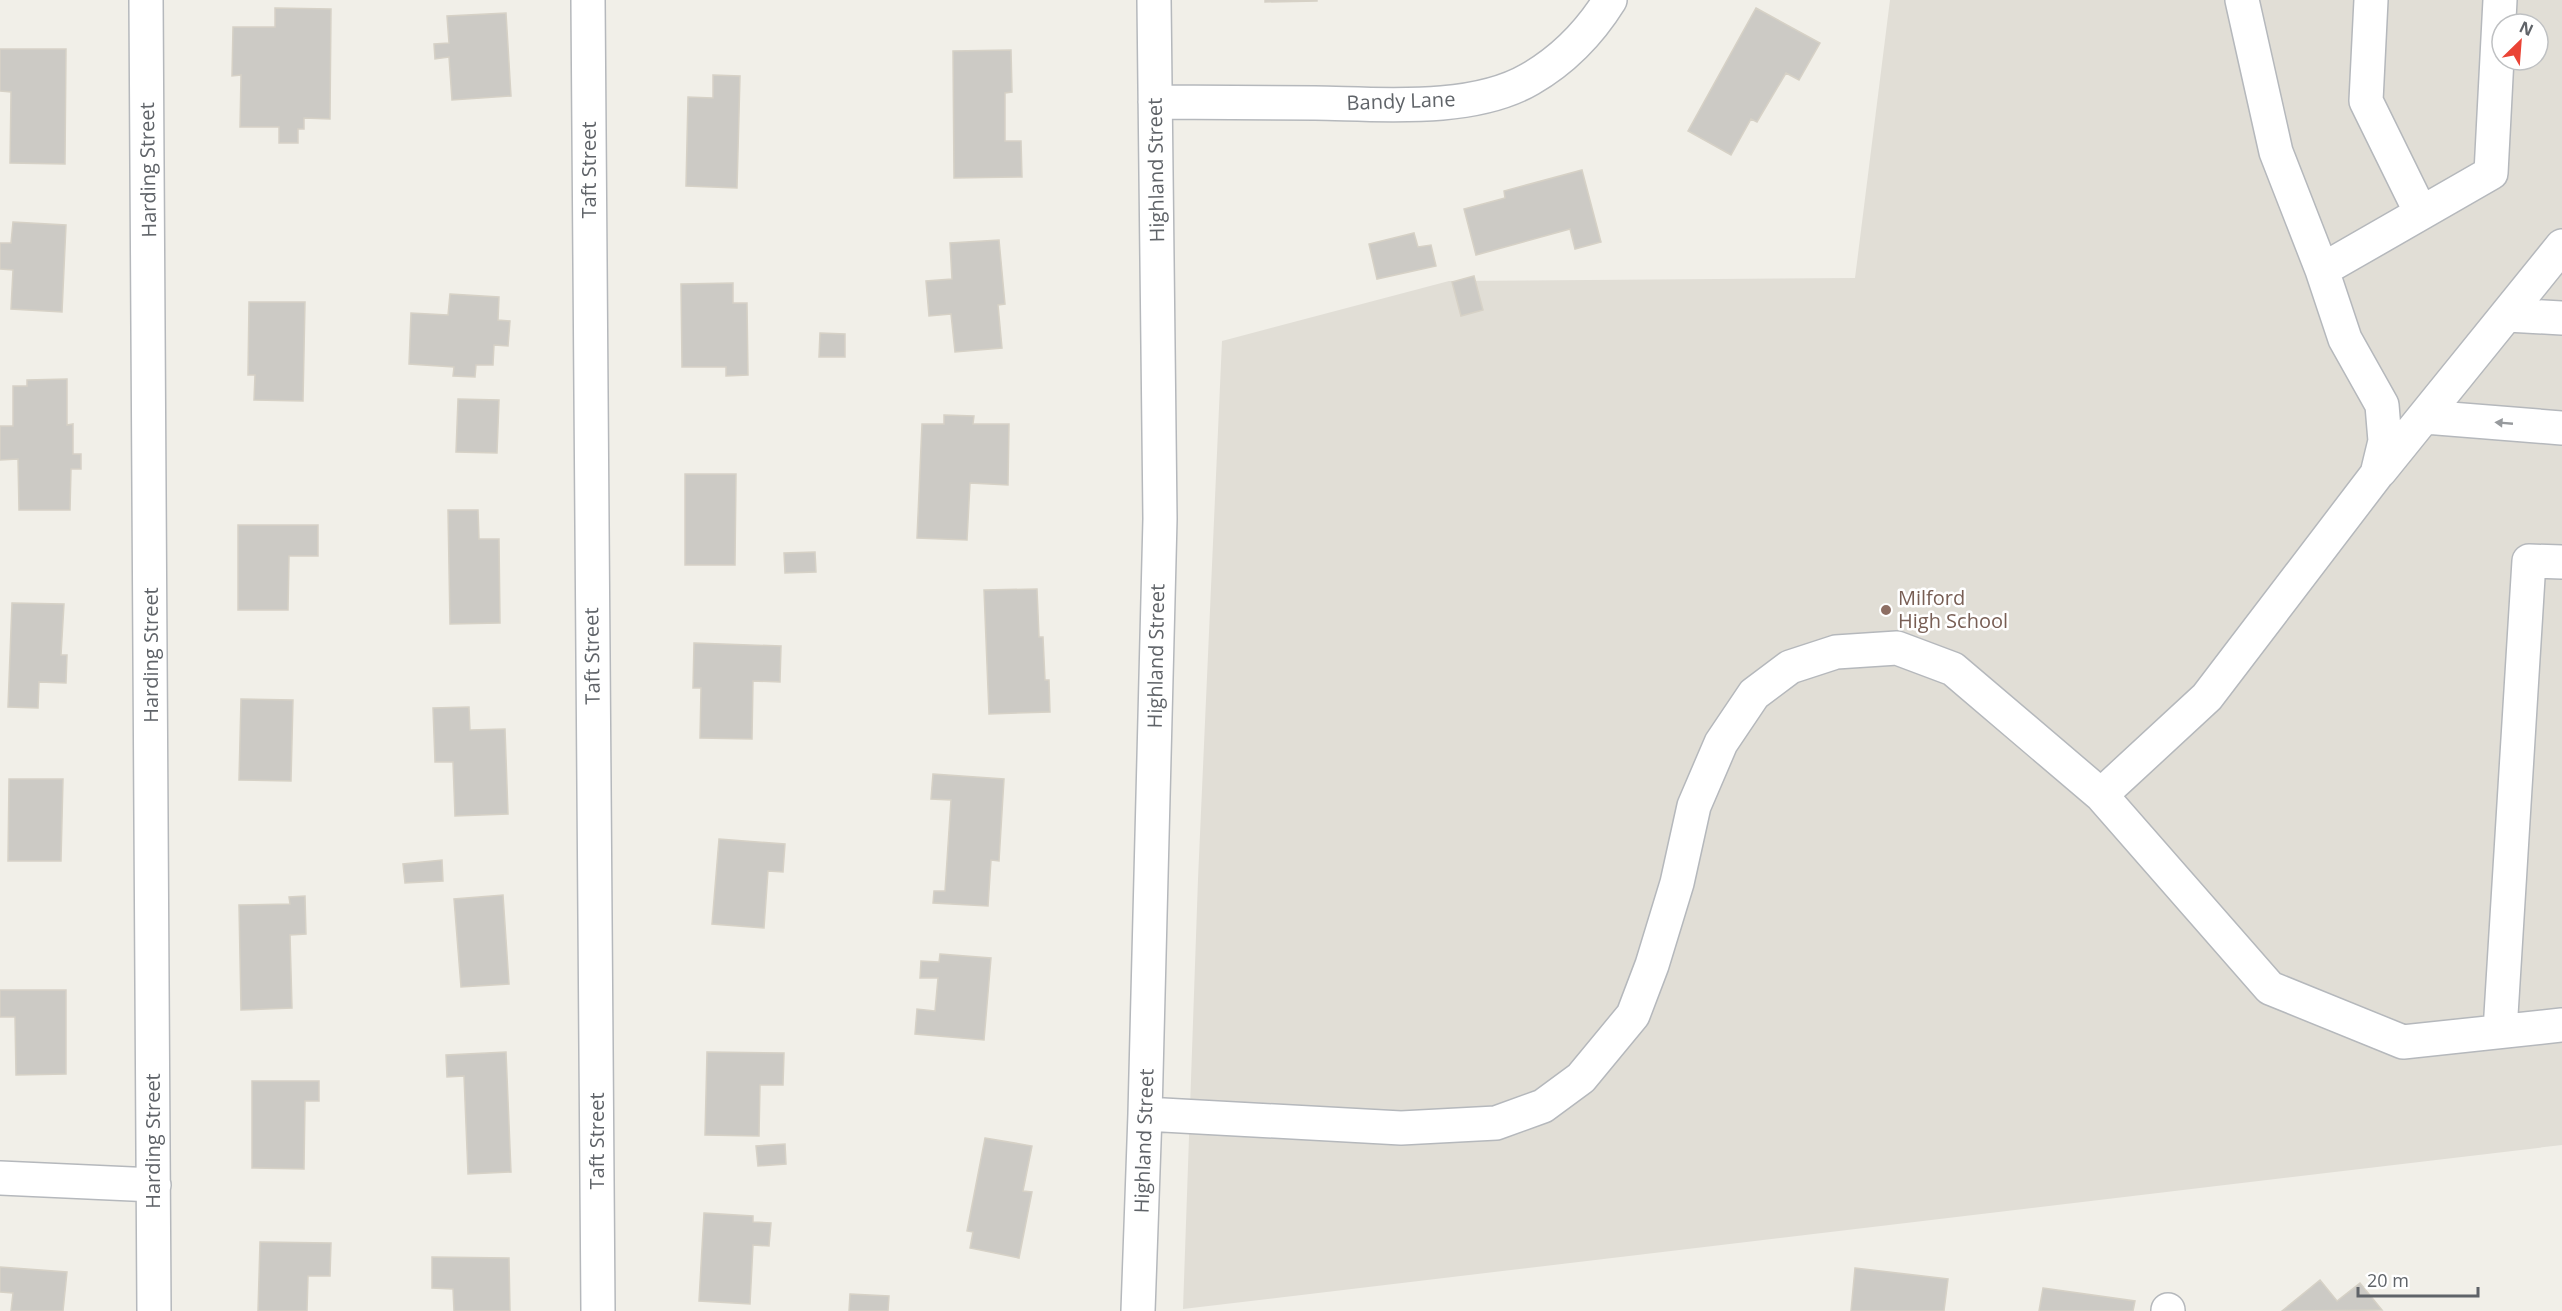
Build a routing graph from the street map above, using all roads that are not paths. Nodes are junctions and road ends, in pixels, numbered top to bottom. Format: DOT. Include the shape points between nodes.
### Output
graph roads {
  1 [pos="146,0"];
  2 [pos="588,0"];
  3 [pos="1154,0"];
  4 [pos="1610,0"];
  5 [pos="2242,0"];
  6 [pos="2371,0"];
  7 [pos="2500,0"];
  8 [pos="1155,102"];
  9 [pos="2421,213"];
  10 [pos="2562,246"];
  11 [pos="2322,270"];
  12 [pos="2507,315"];
  13 [pos="2562,318"];
  14 [pos="2424,417"];
  15 [pos="2562,428"];
  16 [pos="2377,474"];
  17 [pos="2562,562"];
  18 [pos="2101,795"];
  19 [pos="2562,1025"];
  20 [pos="2500,1031"];
  21 [pos="1145,1114"];
  22 [pos="0,1178"];
  23 [pos="154,1185"];
  24 [pos="154,1311"];
  25 [pos="598,1311"];
  26 [pos="1138,1311"];
  1 -- 23 [label="street, Harding Street"];
  2 -- 25 [label="street, Taft Street"];
  3 -- 8 [label="street, Highland Street"];
  4 -- 8 [label="street, Bandy Lane" via="1567,54 1529,80 1491,94 1444,103"];
  5 -- 11 [label="street" via="2276,152"];
  6 -- 9 [label="street" via="2366,101"];
  7 -- 9 [label="street" via="2491,173"];
  8 -- 21 [label="street, Highland Street" via="1160,519"];
  9 -- 11 [label="street"];
  10 -- 12 [label="street"];
  11 -- 16 [label="street" via="2345,339 2382,405 2385,441"];
  12 -- 13 [label="street"];
  12 -- 14 [label="street"];
  15 -- 14 [label="street, one-way"];
  14 -- 16 [label="street"];
  16 -- 18 [label="street" via="2207,697"];
  17 -- 20 [label="street" via="2529,561"];
  18 -- 20 [label="street" via="2270,988 2403,1042"];
  18 -- 21 [label="street" via="1953,669 1897,648 1836,652 1790,667 1755,694 1721,743 1694,806 1677,883 1633,1015 1581,1078 1543,1106 1496,1123 1401,1128"];
  19 -- 20 [label="street"];
  21 -- 26 [label="street, Highland Street"];
  22 -- 23 [label="street"];
  23 -- 24 [label="street, Harding Street"];
}
